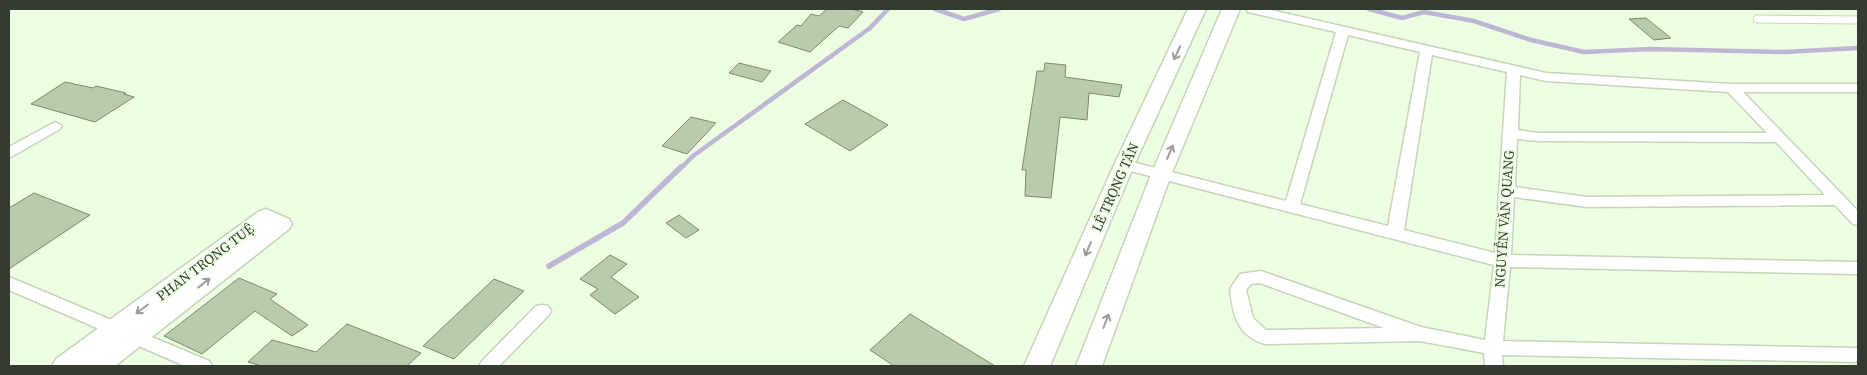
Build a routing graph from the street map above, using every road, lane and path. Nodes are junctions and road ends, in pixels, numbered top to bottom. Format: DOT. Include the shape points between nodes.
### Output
graph roads {
  1 [pos="1197,9"];
  2 [pos="1231,9"];
  3 [pos="1252,9"];
  4 [pos="1758,18"];
  5 [pos="1858,20"];
  6 [pos="1343,30"];
  7 [pos="1427,49"];
  8 [pos="1514,70"];
  9 [pos="1732,88"];
  10 [pos="1858,88"];
  11 [pos="55,126"];
  12 [pos="1510,134"];
  13 [pos="1780,138"];
  14 [pos="9,153"];
  15 [pos="1124,165"];
  16 [pos="1161,175"];
  17 [pos="1507,191"];
  18 [pos="1840,200"];
  19 [pos="1291,208"];
  20 [pos="1858,220"];
  21 [pos="1395,234"];
  22 [pos="1503,261"];
  23 [pos="1858,268"];
  24 [pos="9,283"];
  25 [pos="542,311"];
  26 [pos="125,333"];
  27 [pos="1420,334"];
  28 [pos="1493,348"];
  29 [pos="1858,355"];
  30 [pos="65,366"];
  31 [pos="97,366"];
  32 [pos="203,366"];
  33 [pos="488,366"];
  34 [pos="1037,366"];
  35 [pos="1089,366"];
  36 [pos="1494,366"];
  1 -- 15 [label="street, LÊ TRỌNG TẤN, one-way"];
  16 -- 2 [label="street, one-way"];
  3 -- 6 [label="street"];
  4 -- 5 [label="lane"];
  6 -- 7 [label="street"];
  6 -- 19 [label="street"];
  7 -- 8 [label="street"];
  7 -- 21 [label="street"];
  8 -- 9 [label="street" via="1546,77"];
  8 -- 12 [label="street, NGUYỄN VĂN QUANG"];
  9 -- 10 [label="street"];
  9 -- 13 [label="street"];
  11 -- 14 [label="street"];
  12 -- 13 [label="street" via="1538,137"];
  12 -- 17 [label="street, NGUYỄN VĂN QUANG"];
  13 -- 18 [label="street"];
  15 -- 16 [label="street"];
  15 -- 34 [label="street, LÊ TRỌNG TẤN, one-way"];
  16 -- 19 [label="street"];
  35 -- 16 [label="street, one-way"];
  17 -- 18 [label="street" via="1587,202"];
  17 -- 22 [label="street, NGUYỄN VĂN QUANG"];
  18 -- 20 [label="street"];
  19 -- 21 [label="street"];
  21 -- 22 [label="street"];
  22 -- 23 [label="street"];
  22 -- 28 [label="street, NGUYỄN VĂN QUANG"];
  24 -- 26 [label="street"];
  25 -- 33 [label="street"];
  26 -- 26 [label="street, PHAN TRỌNG TUỆ, one-way" via="281,224 266,217"];
  26 -- 30 [label="street, PHAN TRỌNG TUỆ"];
  26 -- 31 [label="street, PHAN TRỌNG TUỆ"];
  26 -- 32 [label="street"];
  27 -- 27 [label="street" via="1262,277 1246,278 1238,290 1247,327 1256,335"];
  27 -- 28 [label="street"];
  28 -- 29 [label="street"];
  28 -- 36 [label="street, NGUYỄN VĂN QUANG"];
}
